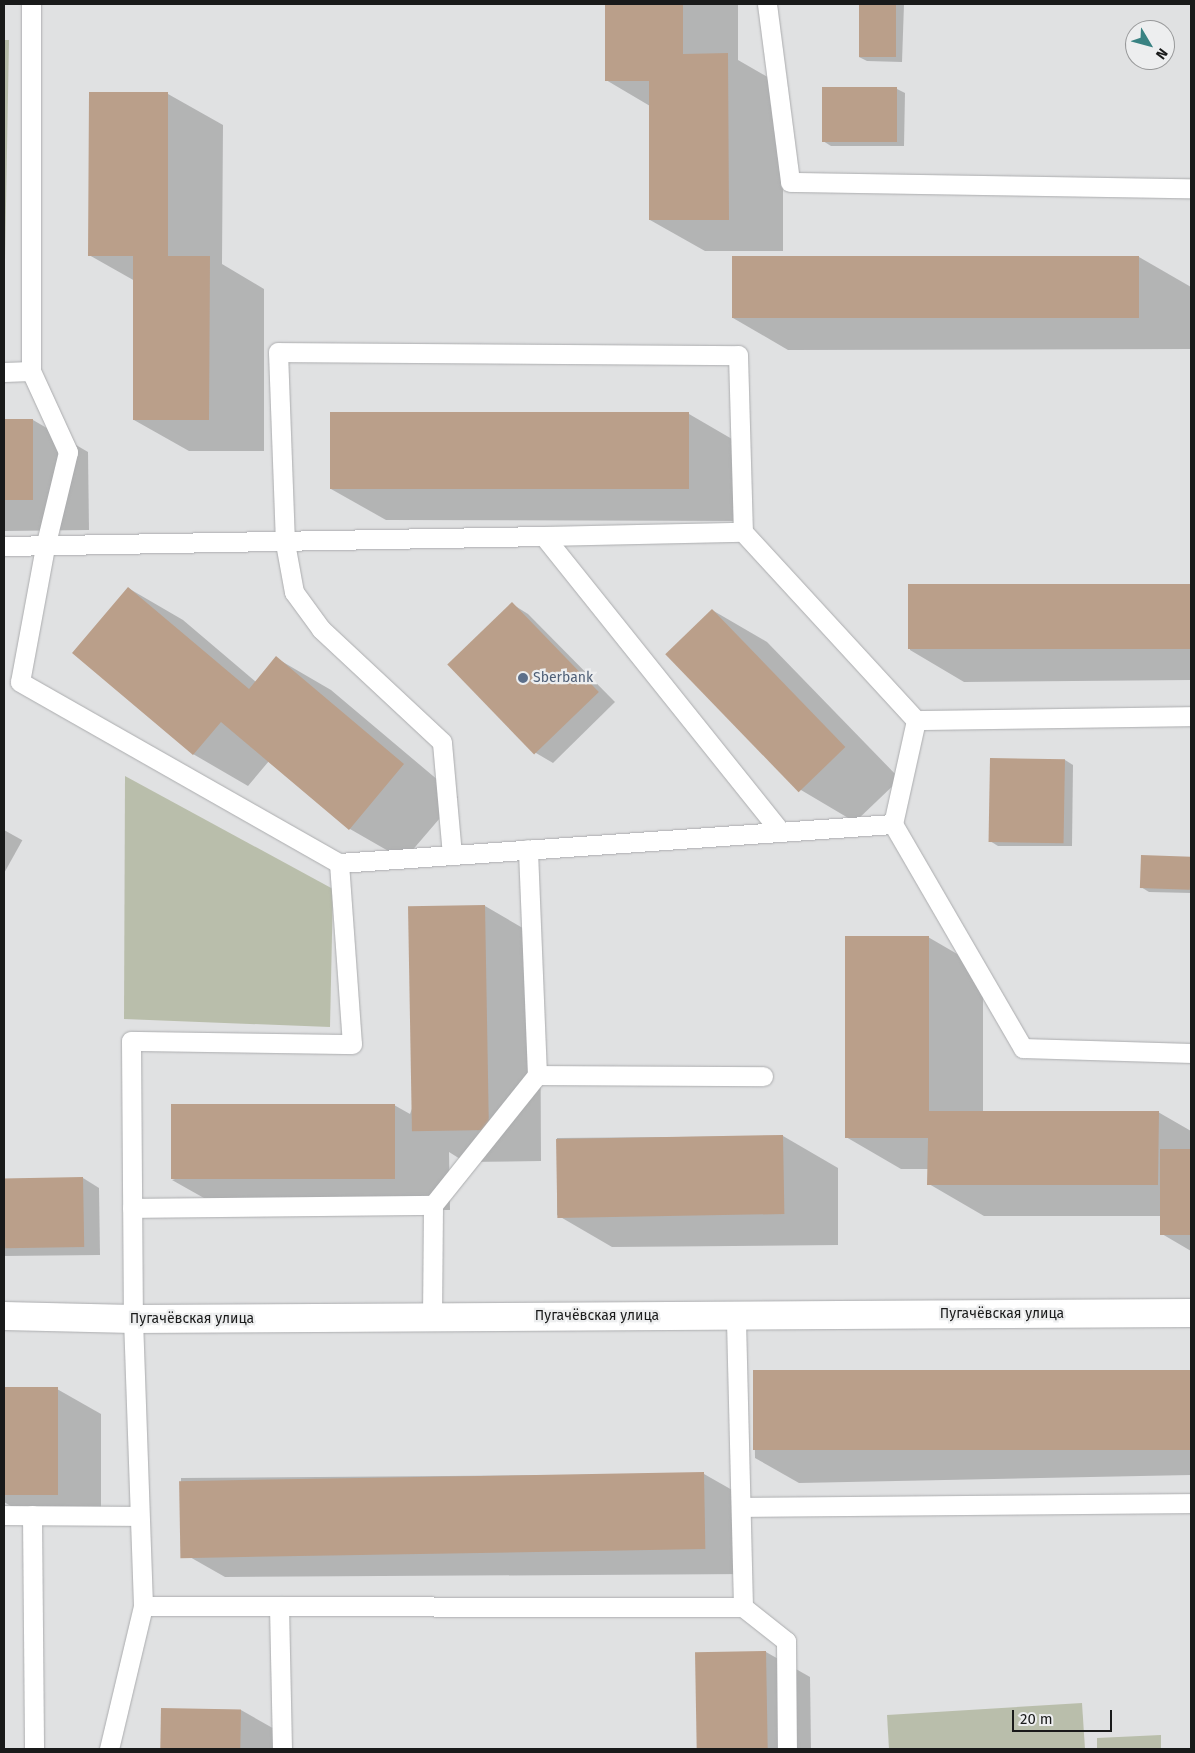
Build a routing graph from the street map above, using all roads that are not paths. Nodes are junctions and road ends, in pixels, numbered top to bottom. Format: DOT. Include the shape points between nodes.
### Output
graph roads {
  1 [pos="31,4"];
  2 [pos="767,4"];
  3 [pos="1191,188"];
  4 [pos="31,371"];
  5 [pos="4,372"];
  6 [pos="743,532"];
  7 [pos="544,536"];
  8 [pos="285,543"];
  9 [pos="4,546"];
  10 [pos="45,547"];
  11 [pos="1191,716"];
  12 [pos="916,720"];
  13 [pos="893,824"];
  14 [pos="780,832"];
  15 [pos="528,849"];
  16 [pos="452,855"];
  17 [pos="339,863"];
  18 [pos="1191,1053"];
  19 [pos="537,1075"];
  20 [pos="763,1076"];
  21 [pos="433,1205"];
  22 [pos="132,1208"];
  23 [pos="1191,1313"];
  24 [pos="736,1315"];
  25 [pos="4,1316"];
  26 [pos="432,1317"];
  27 [pos="133,1319"];
  28 [pos="1191,1503"];
  29 [pos="741,1507"];
  30 [pos="4,1515"];
  31 [pos="32,1516"];
  32 [pos="139,1516"];
  33 [pos="142,1606"];
  34 [pos="279,1606"];
  35 [pos="743,1606"];
  36 [pos="34,1749"];
  37 [pos="109,1749"];
  38 [pos="282,1749"];
  39 [pos="787,1749"];
  1 -- 4 [label="lane"];
  2 -- 3 [label="lane" via="790,182"];
  4 -- 5 [label="lane"];
  4 -- 10 [label="lane" via="68,452"];
  6 -- 7 [label="lane"];
  6 -- 8 [label="lane" via="738,355 278,352"];
  6 -- 12 [label="lane"];
  7 -- 8 [label="lane"];
  7 -- 14 [label="lane"];
  8 -- 10 [label="lane"];
  8 -- 16 [label="lane" via="294,592 320,629 442,742"];
  9 -- 10 [label="lane"];
  10 -- 17 [label="lane" via="20,682"];
  11 -- 12 [label="lane"];
  12 -- 13 [label="lane"];
  13 -- 14 [label="lane"];
  13 -- 18 [label="lane" via="1023,1048"];
  14 -- 15 [label="lane"];
  15 -- 16 [label="lane"];
  15 -- 19 [label="lane"];
  16 -- 17 [label="lane"];
  17 -- 22 [label="lane" via="352,1044 131,1041"];
  19 -- 20 [label="lane"];
  19 -- 21 [label="lane"];
  21 -- 22 [label="lane"];
  21 -- 26 [label="lane"];
  22 -- 27 [label="lane"];
  23 -- 24 [label="street, Пугачёвская улица"];
  24 -- 26 [label="street, Пугачёвская улица"];
  24 -- 29 [label="lane"];
  25 -- 27 [label="street, Пугачёвская улица"];
  26 -- 27 [label="street, Пугачёвская улица"];
  27 -- 32 [label="lane"];
  28 -- 29 [label="lane"];
  29 -- 35 [label="lane"];
  30 -- 31 [label="lane"];
  31 -- 32 [label="lane"];
  31 -- 36 [label="lane"];
  32 -- 33 [label="lane"];
  33 -- 34 [label="lane"];
  33 -- 37 [label="lane"];
  34 -- 35 [label="lane"];
  34 -- 38 [label="lane"];
  35 -- 39 [label="lane" via="786,1640"];
}
